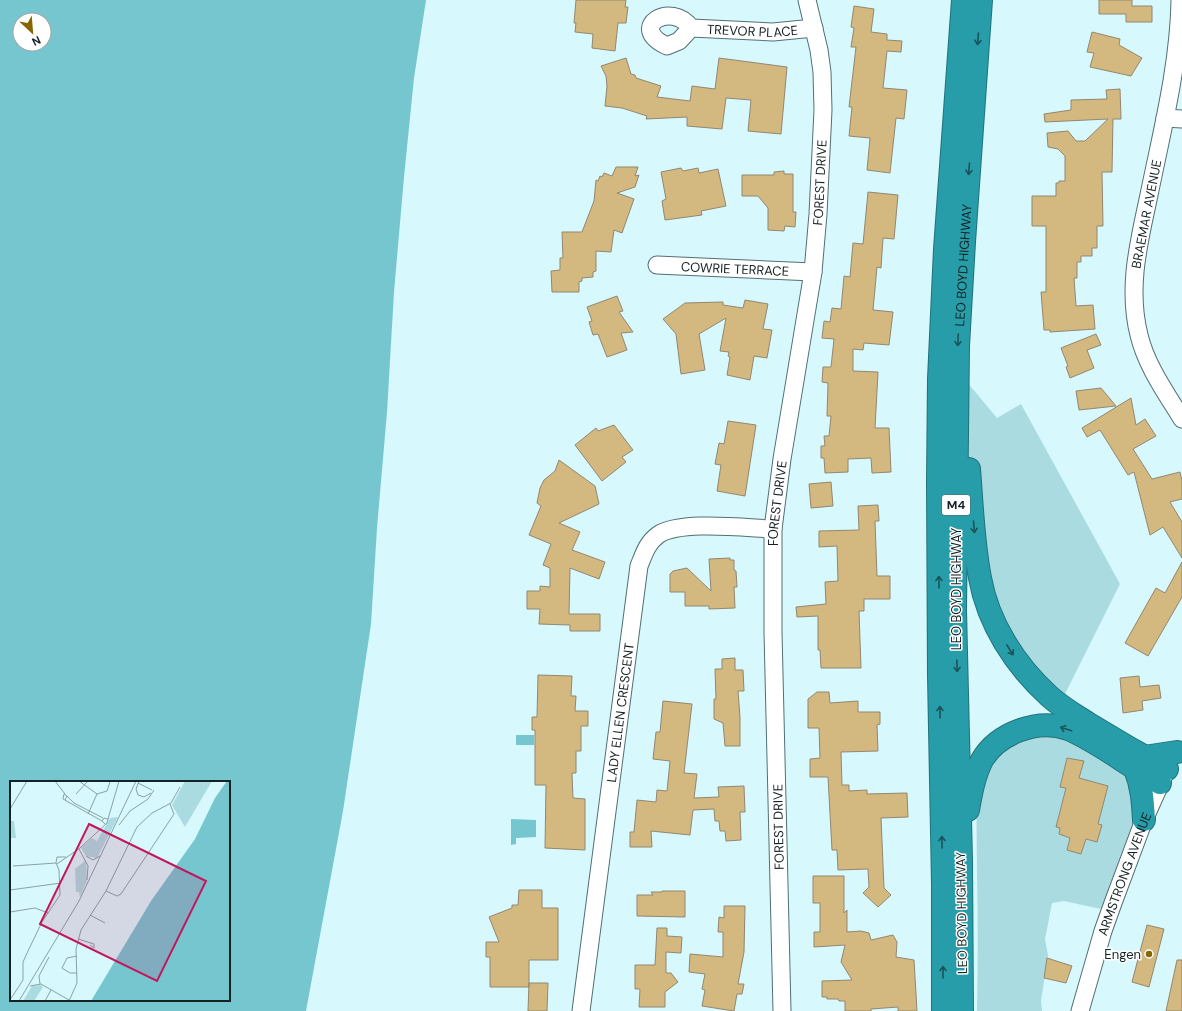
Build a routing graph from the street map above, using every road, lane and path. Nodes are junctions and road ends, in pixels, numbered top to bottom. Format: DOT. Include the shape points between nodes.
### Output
graph roads {
  1 [pos="807,0"];
  2 [pos="963,0"];
  3 [pos="981,0"];
  4 [pos="1180,0"];
  5 [pos="691,28"];
  6 [pos="814,28"];
  7 [pos="1165,118"];
  8 [pos="1182,119"];
  9 [pos="657,265"];
  10 [pos="813,272"];
  11 [pos="957,406"];
  12 [pos="1181,414"];
  13 [pos="773,529"];
  14 [pos="1172,762"];
  15 [pos="1140,763"];
  16 [pos="1144,820"];
  17 [pos="961,860"];
  18 [pos="581,1011"];
  19 [pos="782,1011"];
  20 [pos="943,1011"];
  21 [pos="962,1011"];
  22 [pos="1080,1011"];
  1 -- 6 [label="street, FOREST DRIVE"];
  20 -- 2 [label="highway, LEO BOYD HIGHWAY / M4, one-way" via="939,379 945,249"];
  3 -- 11 [label="highway, LEO BOYD HIGHWAY / M4, one-way" via="964,242"];
  4 -- 7 [label="street, BRAEMAR AVENUE" via="1177,46"];
  5 -- 6 [label="street, TREVOR PLACE" via="773,32"];
  6 -- 10 [label="street, FOREST DRIVE" via="823,87"];
  7 -- 8 [label="street"];
  7 -- 12 [label="street, BRAEMAR AVENUE" via="1135,270 1134,298 1135,316 1147,359"];
  9 -- 10 [label="street, COWRIE TERRACE"];
  10 -- 13 [label="street, FOREST DRIVE"];
  11 -- 15 [label="highway, one-way" via="967,448 980,578 989,609 1002,637 1011,653 1050,697"];
  11 -- 17 [label="highway, LEO BOYD HIGHWAY / M4, one-way" via="955,610"];
  13 -- 18 [label="street, LADY ELLEN CRESCENT" via="718,526 670,529 658,535 646,546 639,566 622,684"];
  13 -- 19 [label="street, FOREST DRIVE"];
  14 -- 15 [label="highway"];
  14 -- 16 [label="street, ARMSTRONG AVENUE"];
  15 -- 16 [label="highway"];
  15 -- 17 [label="highway, one-way" via="1066,728 1052,725 1037,726 1010,735 990,751 976,774"];
  16 -- 22 [label="street, ARMSTRONG AVENUE" via="1103,931"];
  17 -- 21 [label="highway, LEO BOYD HIGHWAY / M4"];
}
